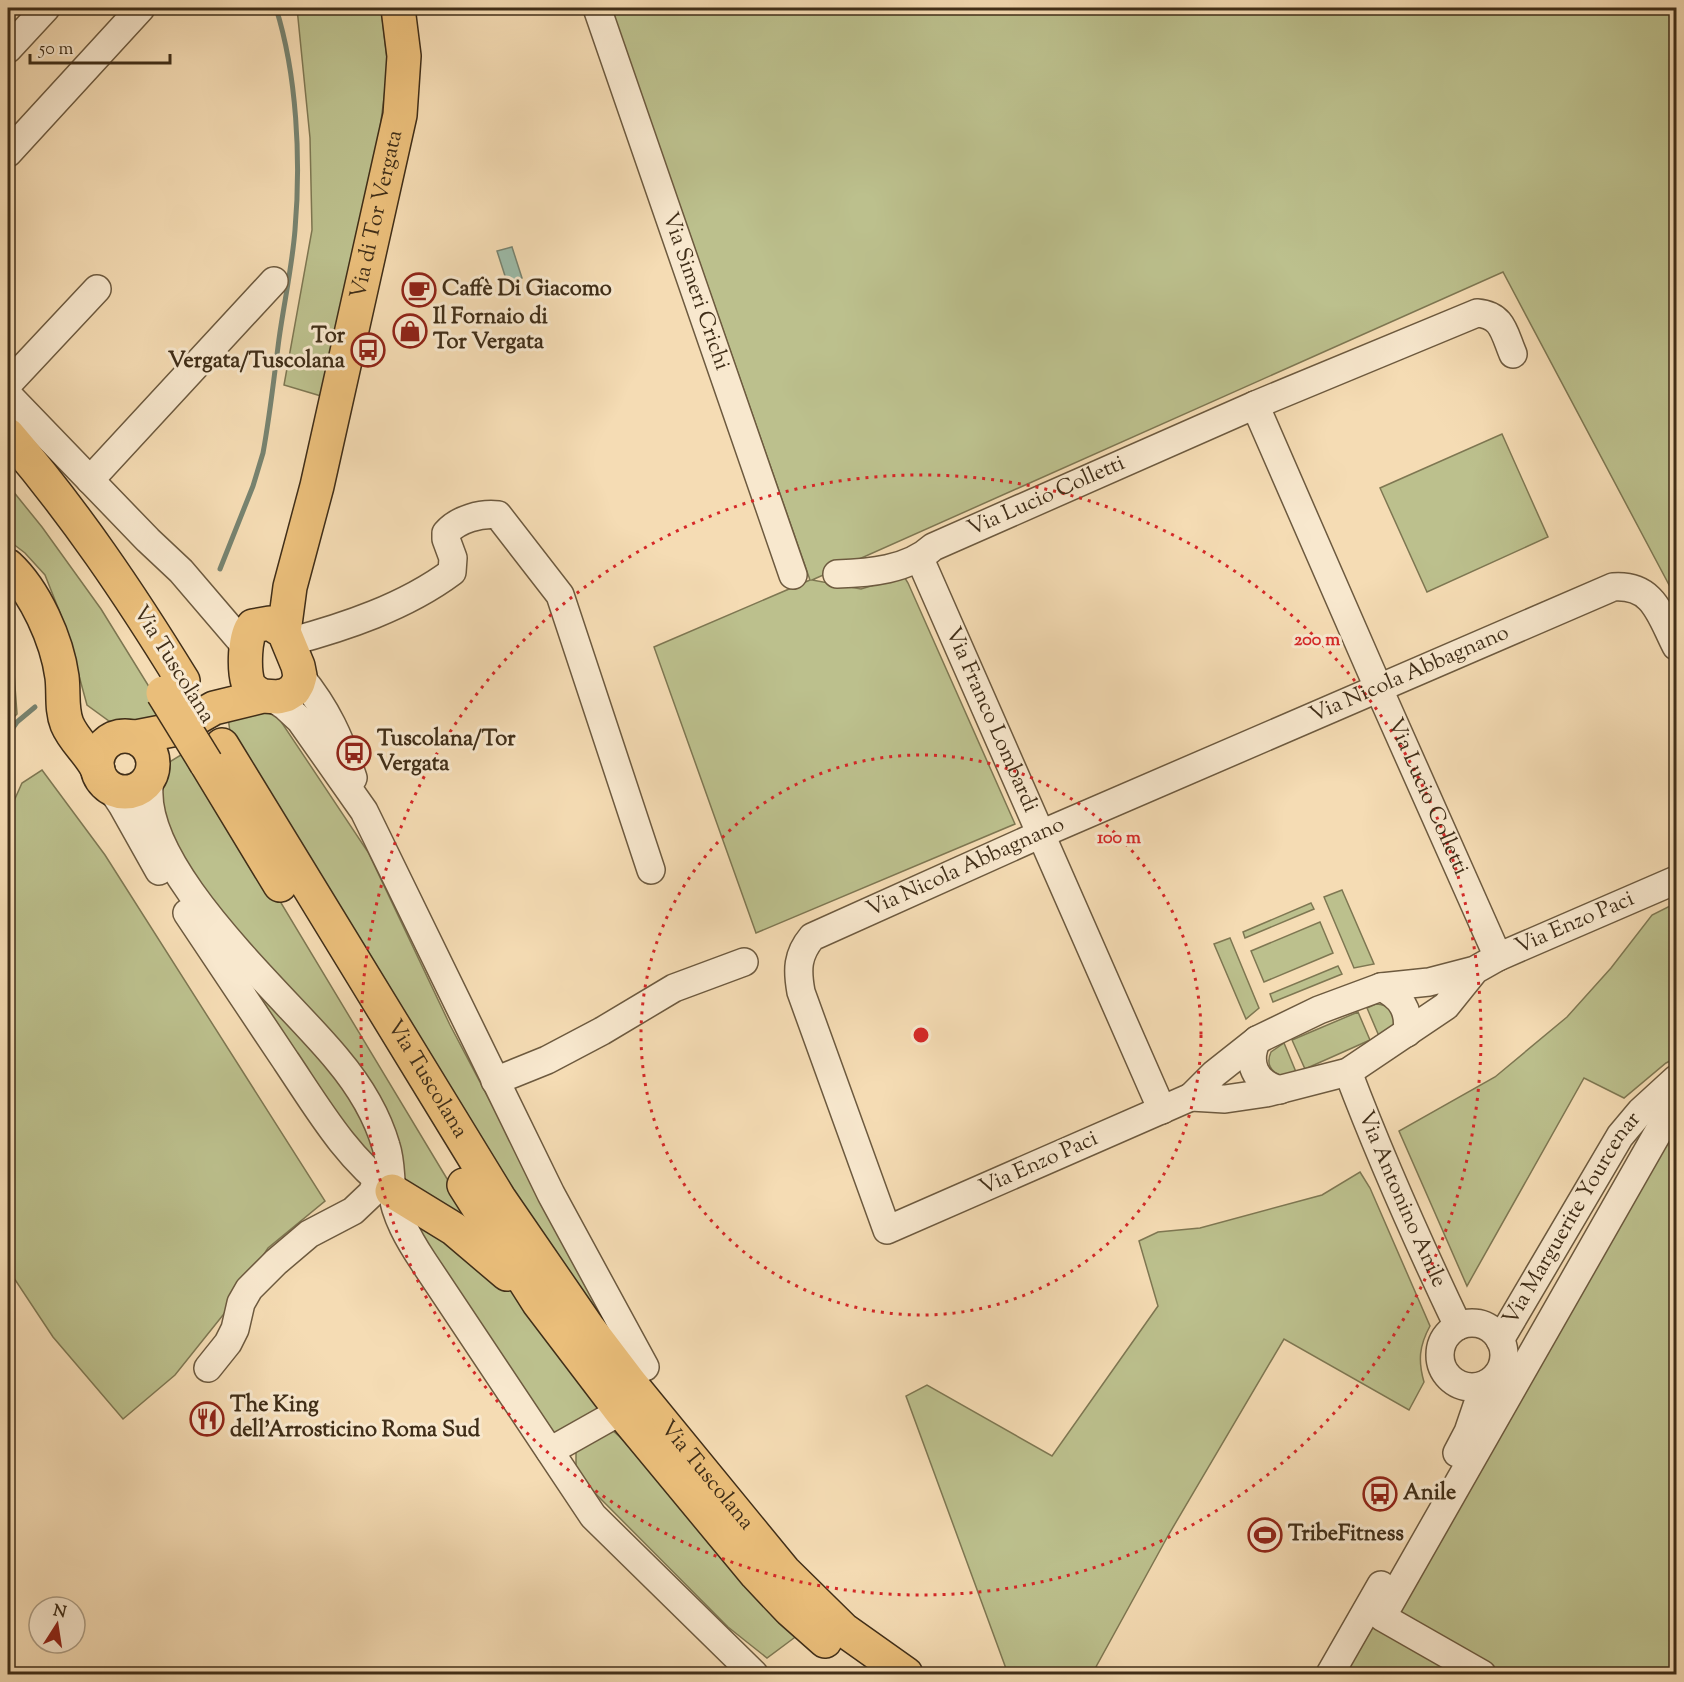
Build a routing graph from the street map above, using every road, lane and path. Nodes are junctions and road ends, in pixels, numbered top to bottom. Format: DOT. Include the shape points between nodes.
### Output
graph roads {
  1 [pos="46,8"];
  2 [pos="141,8"];
  3 [pos="398,8"];
  4 [pos="597,8"];
  5 [pos="8,49"];
  6 [pos="8,153"];
  7 [pos="274,281"];
  8 [pos="97,289"];
  9 [pos="1513,354"];
  10 [pos="8,384"];
  11 [pos="8,395"];
  12 [pos="1255,405"];
  13 [pos="8,435"];
  14 [pos="8,469"];
  15 [pos="90,480"];
  16 [pos="920,559"];
  17 [pos="8,566"];
  18 [pos="181,571"];
  19 [pos="837,574"];
  20 [pos="793,575"];
  21 [pos="265,638"];
  22 [pos="1677,646"];
  23 [pos="300,676"];
  24 [pos="62,680"];
  25 [pos="173,687"];
  26 [pos="1378,687"];
  27 [pos="267,696"];
  28 [pos="195,719"];
  29 [pos="128,737"];
  30 [pos="214,754"];
  31 [pos="152,773"];
  32 [pos="104,779"];
  33 [pos="364,811"];
  34 [pos="1041,834"];
  35 [pos="651,870"];
  36 [pos="1677,880"];
  37 [pos="744,962"];
  38 [pos="1486,963"];
  39 [pos="1381,987"];
  40 [pos="1407,1034"];
  41 [pos="1257,1040"];
  42 [pos="1348,1072"];
  43 [pos="1677,1079"];
  44 [pos="495,1081"];
  45 [pos="1280,1090"];
  46 [pos="1191,1098"];
  47 [pos="1677,1101"];
  48 [pos="1162,1110"];
  49 [pos="384,1186"];
  50 [pos="887,1230"];
  51 [pos="538,1302"];
  52 [pos="1458,1326"];
  53 [pos="1500,1340"];
  54 [pos="645,1367"];
  55 [pos="208,1368"];
  56 [pos="1484,1385"];
  57 [pos="621,1411"];
  58 [pos="550,1451"];
  59 [pos="716,1488"];
  60 [pos="754,1674"];
  61 [pos="867,1674"];
  62 [pos="906,1674"];
  63 [pos="1330,1674"];
  64 [pos="1482,1674"];
  1 -- 5 [label="street"];
  2 -- 6 [label="street"];
  3 -- 21 [label="main road, Via di Tor Vergata" via="404,73 398,126 317,486 290,587"];
  4 -- 20 [label="street, Via Simeri Crichi"];
  7 -- 15 [label="street"];
  8 -- 10 [label="street"];
  9 -- 12 [label="street, Via Lucio Colletti" via="1499,321 1490,314 1477,313"];
  11 -- 15 [label="street"];
  12 -- 16 [label="street, Via Lucio Colletti" via="933,547"];
  12 -- 26 [label="street, Via Lucio Colletti"];
  13 -- 25 [label="main road, Via Tuscolana" via="114,572"];
  14 -- 25 [label="main road, Via Tuscolana"];
  15 -- 18 [label="street"];
  16 -- 19 [label="street, Via Lucio Colletti" via="872,572"];
  16 -- 34 [label="street, Via Franco Lombardi"];
  17 -- 24 [label="main road" via="31,594 53,640"];
  18 -- 21 [label="street"];
  18 -- 21 [label="street" via="209,604"];
  21 -- 23 [label="main road" via="298,666"];
  21 -- 27 [label="main road" via="248,684 256,693"];
  21 -- 28 [label="main road" via="231,689"];
  21 -- 35 [label="street" via="327,631 435,585 452,572 453,558 446,539 452,526 483,514 498,514 560,595"];
  22 -- 26 [label="street, Via Nicola Abbagnano" via="1655,604 1638,589 1625,586"];
  23 -- 27 [label="main road" via="294,690 286,695"];
  23 -- 33 [label="street" via="319,699 336,731"];
  24 -- 29 [label="main road" via="90,722 107,732"];
  24 -- 32 [label="main road" via="67,724"];
  25 -- 30 [label="main road, Via Tuscolana, bridge"];
  26 -- 34 [label="street, Via Nicola Abbagnano"];
  26 -- 38 [label="street, Via Lucio Colletti"];
  27 -- 28 [label="main road"];
  27 -- 33 [label="street" via="300,720"];
  28 -- 29 [label="main road"];
  28 -- 31 [label="main road"];
  29 -- 31 [label="main road" via="148,746 154,760"];
  29 -- 32 [label="main road" via="107,742 102,748 98,755"];
  30 -- 51 [label="main road, Via Tuscolana" via="492,1231"];
  30 -- 59 [label="main road, Via Tuscolana" via="377,1002 518,1228 610,1358"];
  31 -- 32 [label="main road" via="144,786 125,792"];
  31 -- 49 [label="street" via="148,793 152,818 177,873 220,929 353,1080 384,1138 390,1161"];
  32 -- 49 [label="street" via="155,866 293,1071 358,1162"];
  33 -- 44 [label="street"];
  34 -- 48 [label="street, Via Franco Lombardi"];
  34 -- 50 [label="street, Via Nicola Abbagnano" via="812,937 804,947 799,960 801,992"];
  36 -- 38 [label="street, Via Enzo Paci"];
  37 -- 44 [label="street" via="674,988 547,1060"];
  38 -- 39 [label="street, Via Enzo Paci" via="1429,982"];
  38 -- 40 [label="street, Via Enzo Paci" via="1446,1006"];
  39 -- 40 [label="street" via="1401,1000 1409,1022"];
  39 -- 41 [label="street, Via Enzo Paci" via="1319,1010"];
  40 -- 42 [label="street, Via Enzo Paci"];
  41 -- 45 [label="street" via="1253,1050 1254,1071 1269,1087"];
  41 -- 46 [label="street, Via Enzo Paci"];
  42 -- 45 [label="street, Via Enzo Paci"];
  42 -- 52 [label="street, Via Antonino Anile" via="1384,1165"];
  43 -- 53 [label="street, Via Marguerite Yourcenar" via="1641,1111 1620,1137"];
  44 -- 54 [label="street"];
  45 -- 46 [label="street, Via Enzo Paci" via="1225,1099"];
  46 -- 48 [label="street, Via Enzo Paci"];
  47 -- 64 [label="street" via="1382,1617"];
  48 -- 50 [label="street, Via Enzo Paci"];
  49 -- 51 [label="main road" via="454,1229"];
  49 -- 55 [label="street" via="353,1211 309,1234 249,1289 235,1329"];
  49 -- 58 [label="street" via="416,1252"];
  51 -- 57 [label="main road, Via Tuscolana"];
  52 -- 53 [label="street" via="1485,1326"];
  52 -- 56 [label="street" via="1443,1342 1441,1364 1455,1382 1464,1386"];
  53 -- 56 [label="street" via="1502,1366 1496,1377"];
  54 -- 59 [label="main road"];
  56 -- 63 [label="street" via="1468,1432"];
  57 -- 58 [label="street"];
  57 -- 61 [label="main road, Via Tuscolana" via="767,1586 811,1629"];
  58 -- 60 [label="street" via="593,1516"];
  59 -- 62 [label="main road, Via Tuscolana" via="819,1607 850,1635"];
}
